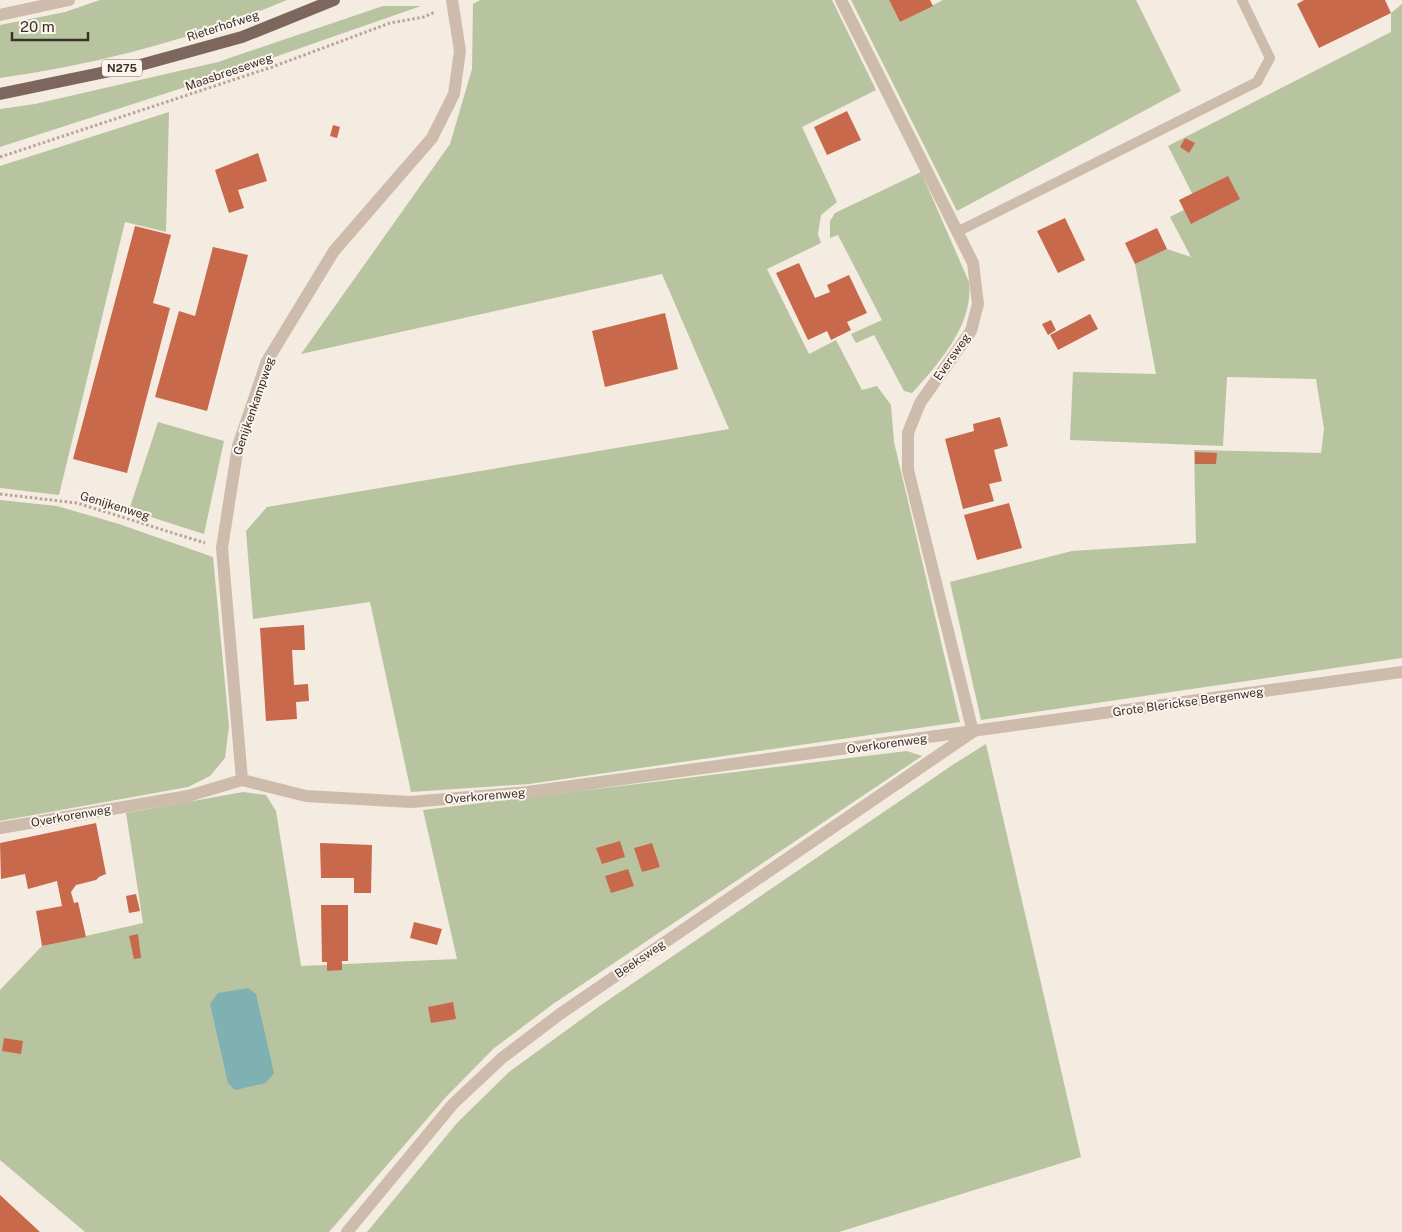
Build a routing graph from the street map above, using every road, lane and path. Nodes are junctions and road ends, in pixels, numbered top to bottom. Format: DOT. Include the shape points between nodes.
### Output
graph roads {
  1 [pos="69,0"];
  2 [pos="334,0"];
  3 [pos="841,0"];
  4 [pos="1242,0"];
  5 [pos="453,2"];
  6 [pos="0,15"];
  7 [pos="0,94"];
  8 [pos="0,157"];
  9 [pos="957,232"];
  10 [pos="0,494"];
  11 [pos="222,548"];
  12 [pos="1402,672"];
  13 [pos="974,732"];
  14 [pos="242,780"];
  15 [pos="0,828"];
  16 [pos="347,1232"];
  1 -- 6 [label="street"];
  2 -- 7 [label="main road, Rieterhofweg / N275" via="242,36 144,64"];
  3 -- 9 [label="street, Eversweg"];
  4 -- 9 [label="lane" via="1270,58 1256,82"];
  5 -- 8 [label="path, Maasbreeseweg" via="424,17 390,23 272,67"];
  5 -- 11 [label="street, Genijkenkampweg" via="460,51 454,94 432,138 334,251 267,361 238,446"];
  9 -- 13 [label="street, Eversweg" via="973,263 978,304 970,331 920,403 908,433 908,470"];
  10 -- 11 [label="path, Genijkenweg" via="77,503"];
  11 -- 14 [label="street, Genijkenkampweg"];
  12 -- 13 [label="street, Grote Blerickse Bergenweg"];
  13 -- 14 [label="street, Overkorenweg" via="528,792 411,802 306,796"];
  13 -- 16 [label="street, Beeksweg" via="560,1014 502,1058 453,1104"];
  14 -- 15 [label="street, Overkorenweg" via="188,796"];
}
